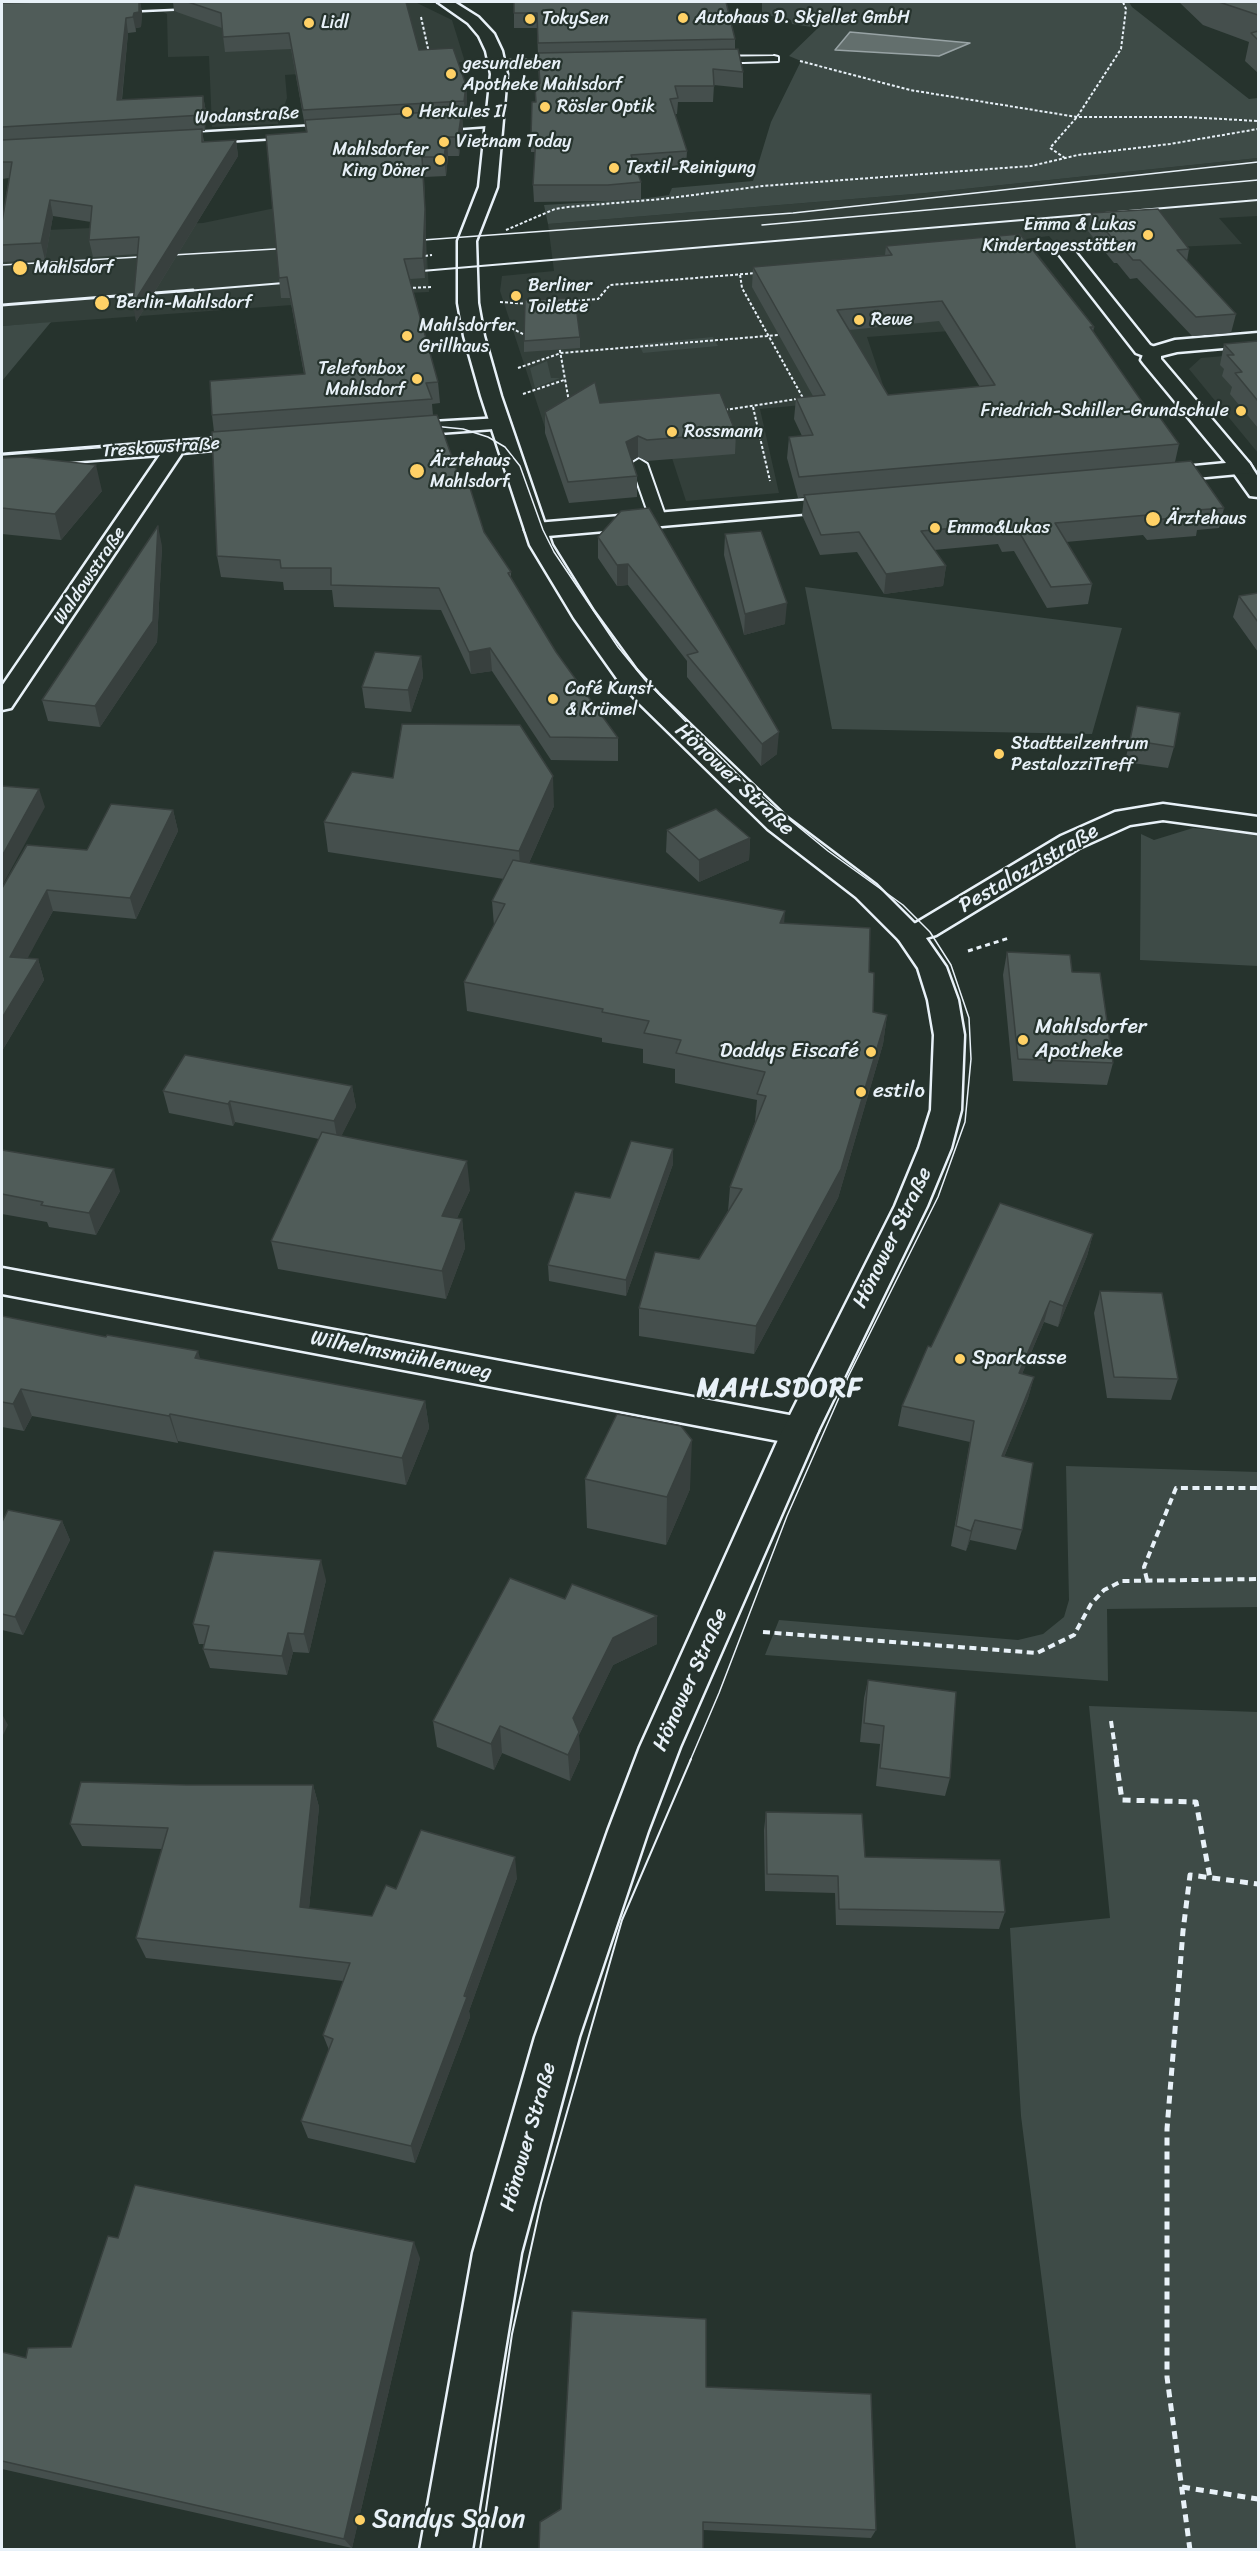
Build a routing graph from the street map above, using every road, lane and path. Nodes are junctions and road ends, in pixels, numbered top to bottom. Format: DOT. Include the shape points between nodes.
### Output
graph roads {
  1 [pos="232,2"];
  2 [pos="445,2"];
  3 [pos="1123,2"];
  4 [pos="475,3"];
  5 [pos="82,9"];
  6 [pos="420,12"];
  7 [pos="486,34"];
  8 [pos="429,53"];
  9 [pos="774,58"];
  10 [pos="691,60"];
  11 [pos="586,62"];
  12 [pos="497,64"];
  13 [pos="1077,117"];
  14 [pos="494,122"];
  15 [pos="1258,122"];
  16 [pos="406,126"];
  17 [pos="373,128"];
  18 [pos="1258,129"];
  19 [pos="144,141"];
  20 [pos="1065,158"];
  21 [pos="496,233"];
  22 [pos="1067,254"];
  23 [pos="432,255"];
  24 [pos="425,256"];
  25 [pos="762,272"];
  26 [pos="740,274"];
  27 [pos="431,287"];
  28 [pos="408,288"];
  29 [pos="494,302"];
  30 [pos="565,302"];
  31 [pos="535,304"];
  32 [pos="507,326"];
  33 [pos="557,335"];
  34 [pos="779,335"];
  35 [pos="769,336"];
  36 [pos="533,339"];
  37 [pos="1258,339"];
  38 [pos="550,344"];
  39 [pos="559,346"];
  40 [pos="561,353"];
  41 [pos="1152,353"];
  42 [pos="518,368"];
  43 [pos="564,380"];
  44 [pos="526,394"];
  45 [pos="753,407"];
  46 [pos="571,411"];
  47 [pos="714,411"];
  48 [pos="500,424"];
  49 [pos="374,432"];
  50 [pos="279,440"];
  51 [pos="176,447"];
  52 [pos="2,461"];
  53 [pos="639,464"];
  54 [pos="1241,468"];
  55 [pos="1137,477"];
  56 [pos="771,486"];
  57 [pos="1258,491"];
  58 [pos="866,502"];
  59 [pos="659,521"];
  60 [pos="536,530"];
  61 [pos="2,703"];
  62 [pos="1258,825"];
  63 [pos="909,934"];
  64 [pos="1010,938"];
  65 [pos="968,951"];
  66 [pos="2,1281"];
  67 [pos="800,1431"];
  68 [pos="1258,1488"];
  69 [pos="1258,1579"];
  70 [pos="1146,1580"];
  71 [pos="763,1632"];
  72 [pos="1111,1721"];
  73 [pos="1210,1878"];
  74 [pos="1258,1884"];
  75 [pos="1182,2487"];
  76 [pos="1258,2499"];
  77 [pos="446,2550"];
  78 [pos="1190,2550"];
  1 -- 5 [label="street"];
  2 -- 7 [label="street, Hönower Straße" via="474,20"];
  3 -- 13 [label="path" via="1126,9 1121,49"];
  4 -- 7 [label="street, Hönower Straße" via="484,16"];
  6 -- 8 [label="path"];
  7 -- 12 [label="street, Hönower Straße"];
  9 -- 10 [label="lane"];
  9 -- 13 [label="path" via="801,61 910,90"];
  11 -- 12 [label="lane"];
  12 -- 14 [label="street, Hönower Straße"];
  13 -- 15 [label="path" via="1186,117"];
  13 -- 20 [label="path" via="1050,148"];
  14 -- 16 [label="street"];
  14 -- 48 [label="street, Hönower Straße" via="489,187 467,241 466,264 474,336"];
  17 -- 19 [label="street, Wodanstraße"];
  18 -- 20 [label="path"];
  20 -- 21 [label="path" via="1031,166 763,186 568,207"];
  22 -- 41 [label="street" via="1143,349"];
  23 -- 24 [label="path"];
  25 -- 26 [label="path"];
  26 -- 30 [label="path" via="610,285 598,299"];
  26 -- 35 [label="path" via="742,288"];
  27 -- 28 [label="path"];
  29 -- 31 [label="path"];
  32 -- 36 [label="path"];
  33 -- 39 [label="path"];
  34 -- 35 [label="path"];
  35 -- 40 [label="path"];
  35 -- 45 [label="path" via="803,398"];
  37 -- 41 [label="street" via="1176,346"];
  38 -- 39 [label="path"];
  39 -- 40 [label="path"];
  40 -- 42 [label="path"];
  40 -- 43 [label="path"];
  41 -- 54 [label="street" via="1151,360"];
  43 -- 44 [label="path"];
  43 -- 46 [label="path"];
  45 -- 47 [label="path"];
  45 -- 56 [label="path"];
  48 -- 49 [label="street"];
  48 -- 60 [label="street, Hönower Straße"];
  50 -- 51 [label="street, Treskowstraße"];
  51 -- 52 [label="street, Treskowstraße"];
  51 -- 61 [label="street, Waldowstraße"];
  53 -- 59 [label="lane"];
  54 -- 55 [label="street"];
  54 -- 57 [label="street"];
  58 -- 59 [label="street"];
  59 -- 60 [label="street"];
  60 -- 63 [label="street, Hönower Straße" via="545,553 582,613 649,699 777,823 866,891"];
  62 -- 63 [label="street, Pestalozzistraße" via="1163,812 1124,818 1070,842 926,929"];
  63 -- 67 [label="street, Hönower Straße" via="932,967 943,1000 949,1035 946,1110 935,1148 910,1206"];
  64 -- 65 [label="path"];
  66 -- 67 [label="street, Wilhelmsmühlenweg"];
  67 -- 77 [label="street, Hönower Straße" via="660,1747 557,2037 497,2253"];
  68 -- 70 [label="path" via="1176,1488 1144,1567"];
  69 -- 70 [label="path"];
  70 -- 71 [label="path" via="1122,1581 1104,1590 1091,1604 1074,1635 1037,1653"];
  72 -- 73 [label="path" via="1122,1800 1196,1802"];
  73 -- 74 [label="path"];
  73 -- 75 [label="path" via="1190,1875 1167,2129 1167,2377"];
  75 -- 76 [label="path"];
  75 -- 78 [label="path"];
}
